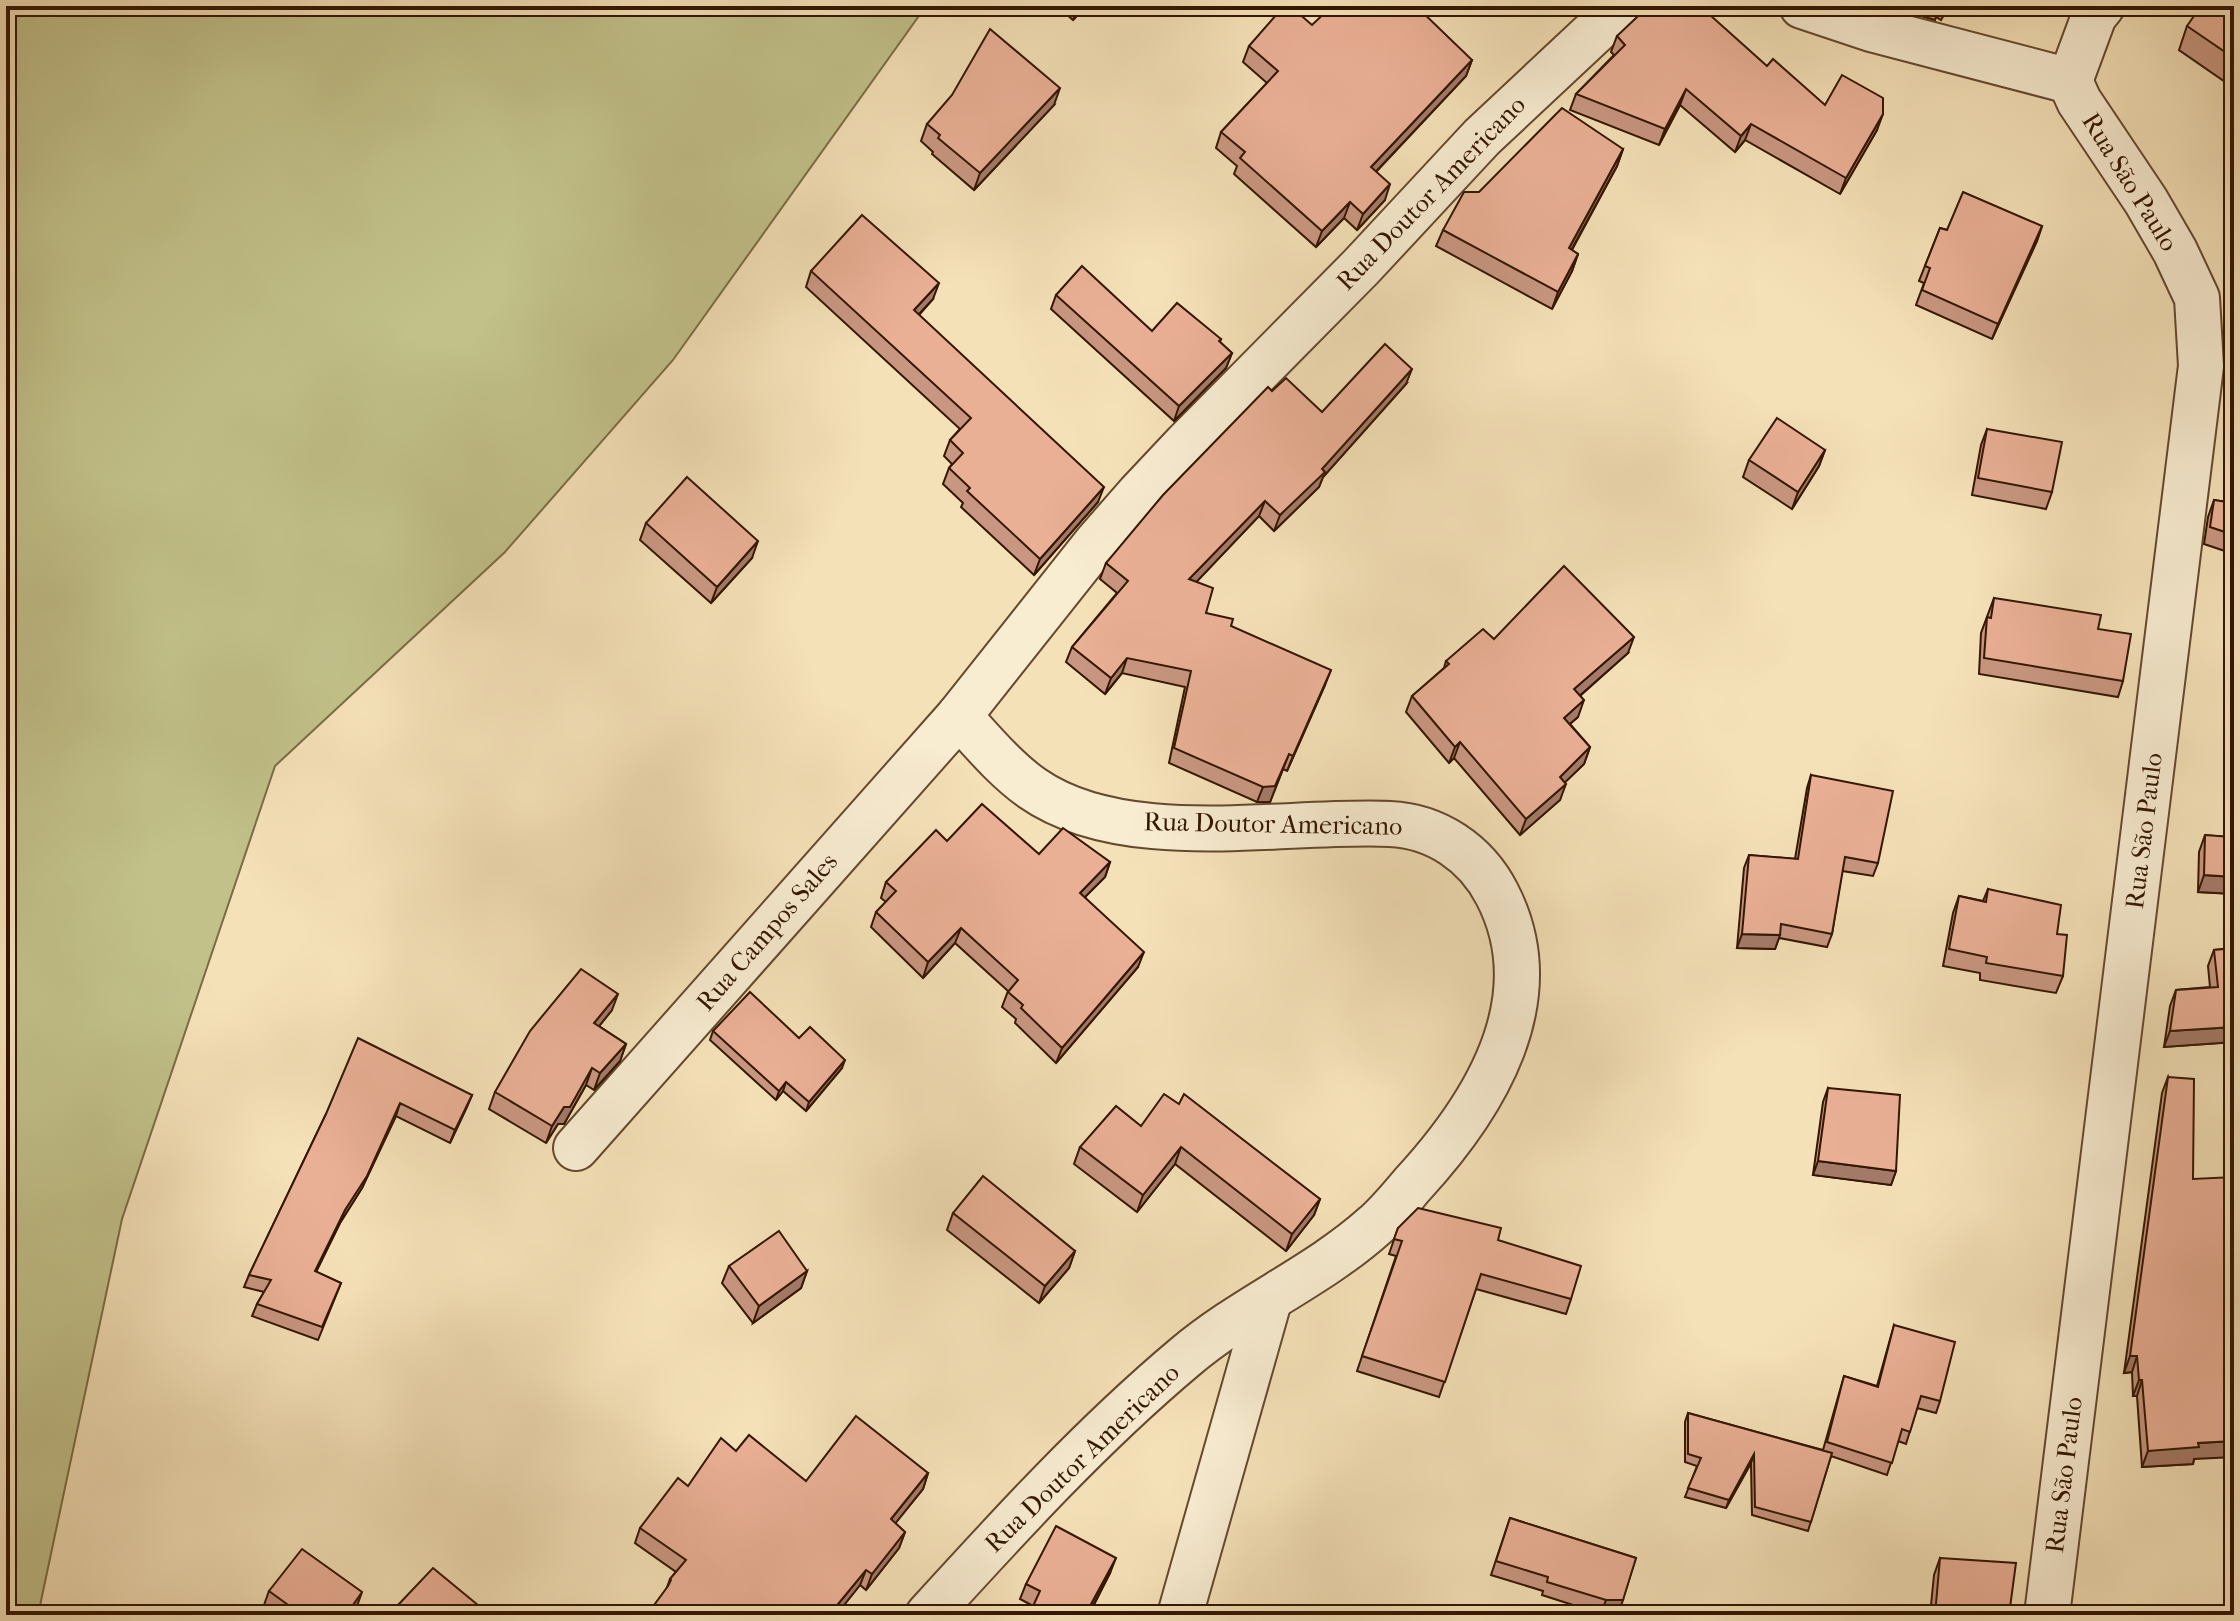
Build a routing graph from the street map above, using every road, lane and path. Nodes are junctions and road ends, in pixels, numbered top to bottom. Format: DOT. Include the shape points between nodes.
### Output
graph roads {
  1 [pos="1622,6"];
  2 [pos="1802,6"];
  3 [pos="2102,6"];
  4 [pos="2070,81"];
  5 [pos="959,716"];
  6 [pos="576,1148"];
  7 [pos="1269,1301"];
  8 [pos="928,1615"];
  9 [pos="1180,1615"];
  10 [pos="2047,1615"];
  1 -- 5 [label="street, Rua Doutor Americano" via="1482,137 1186,444 1097,542"];
  2 -- 4 [label="street"];
  3 -- 4 [label="street"];
  4 -- 10 [label="street, Rua São Paulo" via="2168,238 2197,298 2201,366"];
  5 -- 6 [label="street, Rua Campos Sales"];
  5 -- 7 [label="street, Rua Doutor Americano" via="1030,786 1080,811 1183,827 1415,827 1446,838 1490,881 1507,913 1518,959 1513,1016 1493,1074 1442,1153 1376,1225"];
  7 -- 8 [label="street, Rua Doutor Americano" via="1189,1353 1096,1437"];
  7 -- 9 [label="street"];
}
